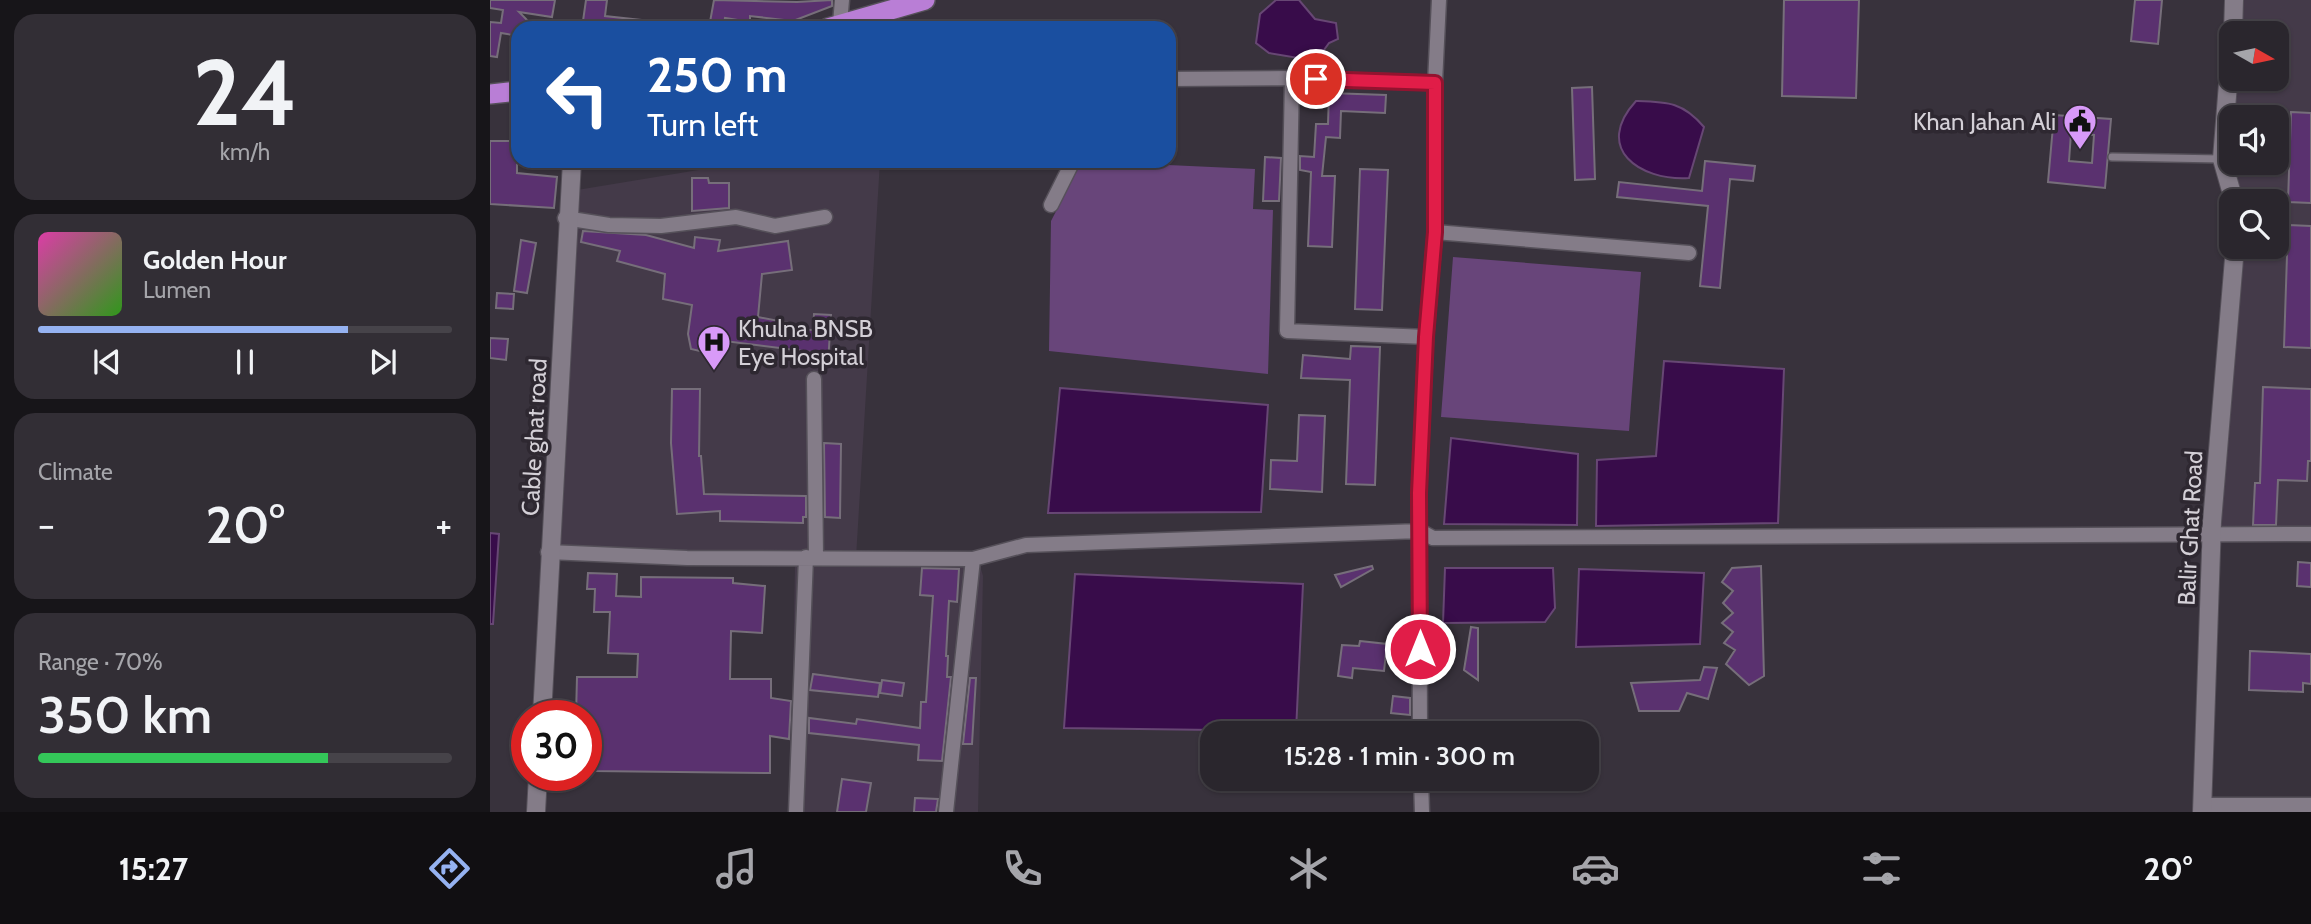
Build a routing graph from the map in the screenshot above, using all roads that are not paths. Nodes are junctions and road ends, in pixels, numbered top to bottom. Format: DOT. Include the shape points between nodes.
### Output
graph roads {
  1 [pos="842,0"];
  2 [pos="925,0"];
  3 [pos="1439,0"];
  4 [pos="2234,0"];
  5 [pos="2240,0"];
  6 [pos="836,21"];
  7 [pos="852,21"];
  8 [pos="2233,21"];
  9 [pos="2239,21"];
  10 [pos="1292,78"];
  11 [pos="1176,79"];
  12 [pos="1435,83"];
  13 [pos="2233,91"];
  14 [pos="511,92"];
  15 [pos="490,94"];
  16 [pos="2112,158"];
  17 [pos="2219,159"];
  18 [pos="570,168"];
  19 [pos="1070,168"];
  20 [pos="2238,189"];
  21 [pos="1051,205"];
  22 [pos="825,217"];
  23 [pos="567,218"];
  24 [pos="1435,232"];
  25 [pos="1689,253"];
  26 [pos="2234,259"];
  27 [pos="2241,259"];
  28 [pos="1426,337"];
  29 [pos="814,379"];
  30 [pos="1420,531"];
  31 [pos="2215,534"];
  32 [pos="2311,534"];
  33 [pos="550,552"];
  34 [pos="811,557"];
  35 [pos="973,559"];
  36 [pos="541,700"];
  37 [pos="1420,721"];
  38 [pos="535,791"];
  39 [pos="1421,791"];
  40 [pos="2311,804"];
  41 [pos="2206,808"];
  42 [pos="2288,808"];
  43 [pos="534,812"];
  44 [pos="796,812"];
  45 [pos="946,812"];
  46 [pos="1422,812"];
  1 -- 6 [label="street"];
  2 -- 7 [label="highway"];
  3 -- 12 [label="street"];
  4 -- 8 [label="street"];
  5 -- 9 [label="street"];
  10 -- 11 [label="street"];
  10 -- 12 [label="street"];
  10 -- 28 [label="street" via="1287,331"];
  12 -- 24 [label="street"];
  13 -- 20 [label="street" via="2229,158"];
  14 -- 15 [label="highway"];
  16 -- 17 [label="lane"];
  18 -- 23 [label="street, Cable ghat road"];
  19 -- 21 [label="street"];
  22 -- 23 [label="street" via="775,226 736,217 661,226"];
  23 -- 33 [label="street, Cable ghat road"];
  24 -- 25 [label="street"];
  24 -- 28 [label="street"];
  26 -- 31 [label="street, Balir Ghat Road"];
  27 -- 31 [label="street, Balir Ghat Road"];
  28 -- 30 [label="street"];
  29 -- 34 [label="street"];
  30 -- 31 [label="street" via="1433,538"];
  30 -- 35 [label="street" via="1026,545"];
  30 -- 37 [label="street"];
  31 -- 32 [label="street"];
  31 -- 41 [label="street, Balir Ghat Road"];
  33 -- 34 [label="street"];
  33 -- 36 [label="street, Cable ghat road"];
  34 -- 35 [label="street"];
  34 -- 44 [label="street"];
  35 -- 45 [label="street"];
  38 -- 43 [label="street"];
  39 -- 46 [label="street"];
  40 -- 42 [label="street"];
  41 -- 42 [label="street"];
}
